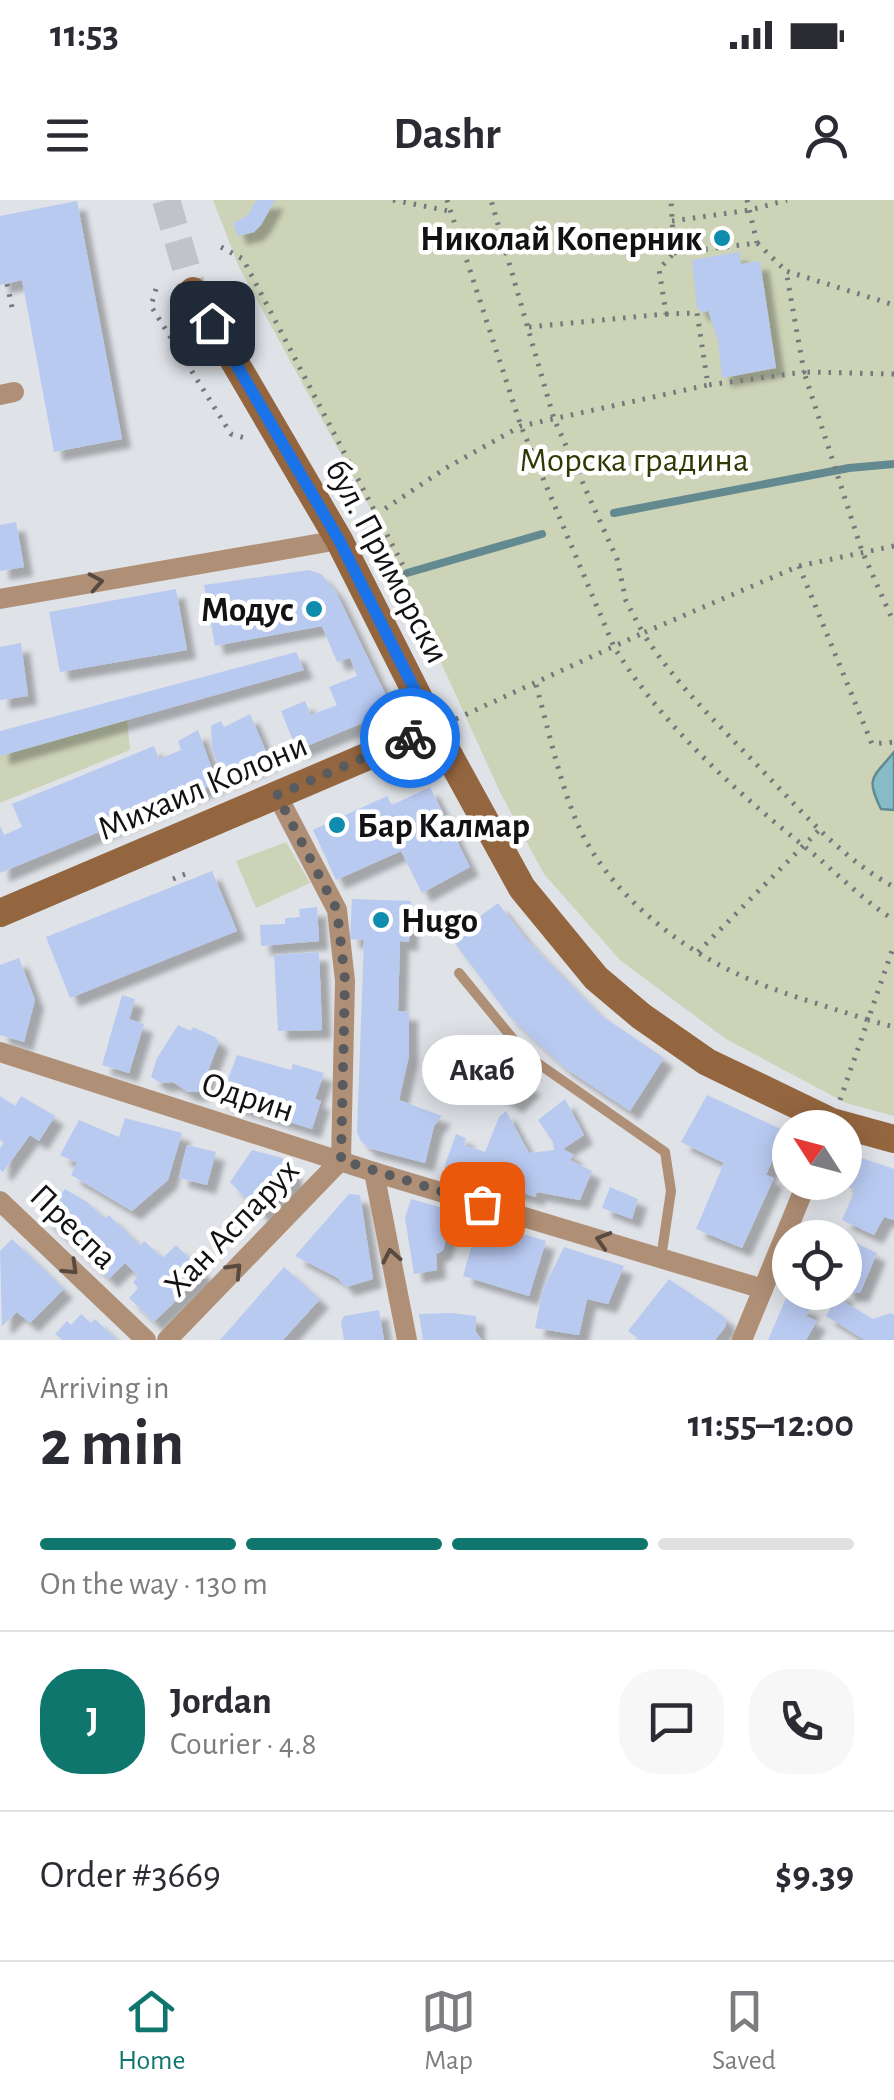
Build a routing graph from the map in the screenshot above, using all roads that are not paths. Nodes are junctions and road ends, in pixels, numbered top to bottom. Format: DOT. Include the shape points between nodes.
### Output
graph roads {
  1 [pos="193,292"];
  2 [pos="339,540"];
  3 [pos="0,599"];
  4 [pos="434,728"];
  5 [pos="277,795"];
  6 [pos="0,912"];
  7 [pos="459,973"];
  8 [pos="0,1052"];
  9 [pos="801,1110"];
  10 [pos="862,1132"];
  11 [pos="894,1139"];
  12 [pos="341,1160"];
  13 [pos="374,1172"];
  14 [pos="800,1200"];
  15 [pos="0,1201"];
  16 [pos="661,1258"];
  17 [pos="763,1288"];
  18 [pos="146,1340"];
  19 [pos="168,1340"];
  20 [pos="407,1340"];
  21 [pos="742,1340"];
  1 -- 2 [label="main road, бул. Приморски"];
  3 -- 2 [label="street, one-way"];
  2 -- 4 [label="main road, бул. Приморски"];
  4 -- 5 [label="main road, Михаил Колони"];
  4 -- 9 [label="main road, бул. Приморски" via="522,888 596,978 707,1062"];
  5 -- 6 [label="main road, Михаил Колони"];
  5 -- 12 [label="street" via="337,910 345,980"];
  7 -- 16 [label="lane" via="526,1055 665,1152 670,1191"];
  8 -- 12 [label="street, Одрин"];
  10 -- 11 [label="main road, бул. Приморски"];
  12 -- 13 [label="street, Одрин"];
  19 -- 12 [label="street, Хан Аспарух, one-way"];
  16 -- 13 [label="street, Одрин, one-way"];
  20 -- 13 [label="street, one-way"];
  14 -- 17 [label="street"];
  15 -- 18 [label="street, Преспа, one-way"];
  16 -- 17 [label="street, Одрин"];
  17 -- 21 [label="street"];
}
